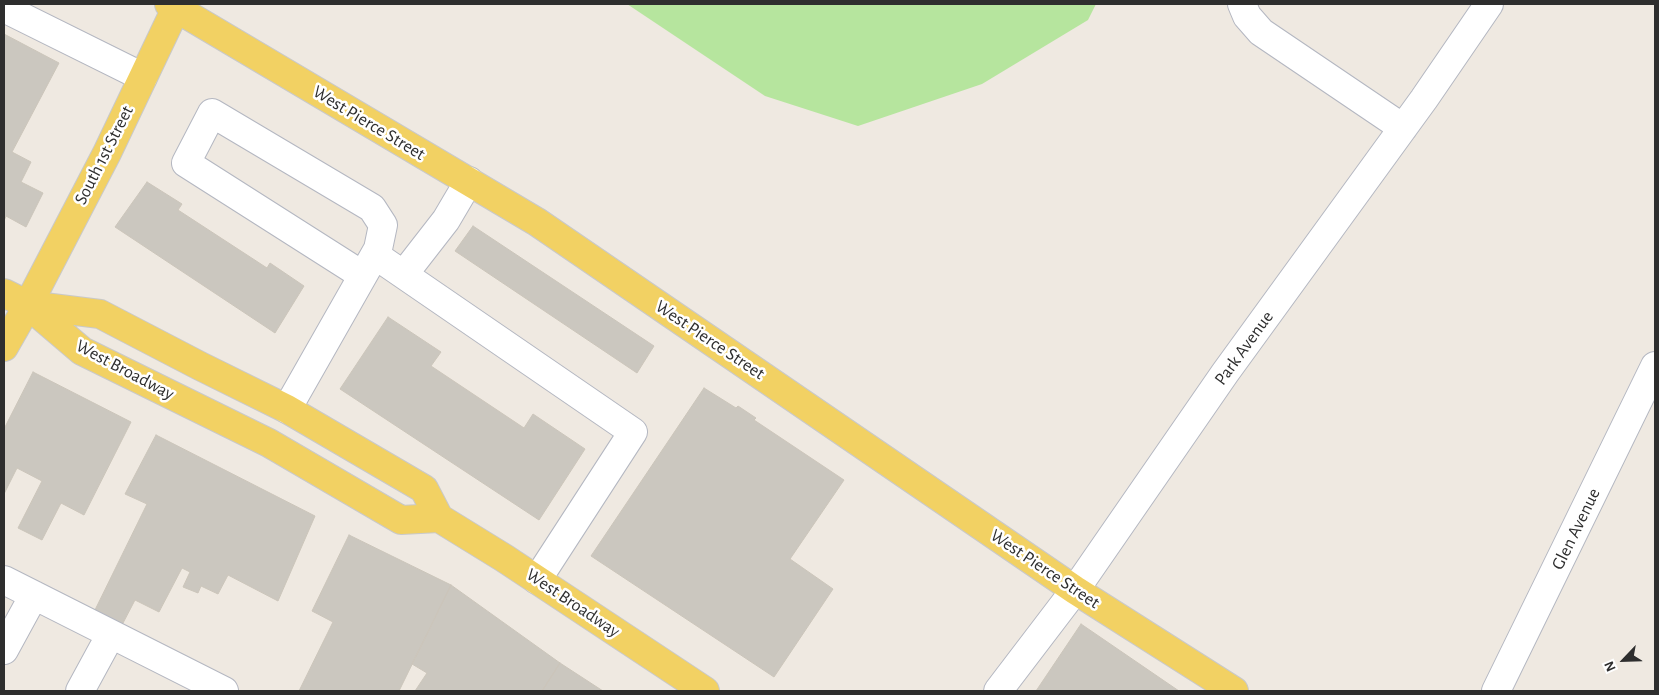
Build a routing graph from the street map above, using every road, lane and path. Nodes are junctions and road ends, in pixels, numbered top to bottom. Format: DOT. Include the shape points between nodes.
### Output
graph roads {
  1 [pos="1242,4"];
  2 [pos="1489,4"];
  3 [pos="174,5"];
  4 [pos="4,8"];
  5 [pos="143,78"];
  6 [pos="1403,128"];
  7 [pos="469,181"];
  8 [pos="368,265"];
  9 [pos="404,274"];
  10 [pos="4,293"];
  11 [pos="28,305"];
  12 [pos="4,346"];
  13 [pos="1655,366"];
  14 [pos="287,409"];
  15 [pos="439,518"];
  16 [pos="4,580"];
  17 [pos="537,580"];
  18 [pos="1075,590"];
  19 [pos="34,595"];
  20 [pos="111,634"];
  21 [pos="4,650"];
  22 [pos="180,682"];
  23 [pos="80,691"];
  24 [pos="224,691"];
  25 [pos="705,691"];
  26 [pos="998,691"];
  27 [pos="1234,691"];
  28 [pos="1496,691"];
  1 -- 6 [label="street" via="1260,32"];
  2 -- 6 [label="street, Park Avenue"];
  3 -- 5 [label="main road, South 1st Street"];
  3 -- 7 [label="main road, West Pierce Street"];
  4 -- 5 [label="street"];
  5 -- 11 [label="main road, South 1st Street"];
  6 -- 18 [label="street, Park Avenue" via="1225,373"];
  7 -- 9 [label="street" via="446,220"];
  7 -- 18 [label="main road, West Pierce Street" via="545,228"];
  8 -- 8 [label="street" via="378,249 383,225 372,208 212,113 186,163"];
  8 -- 9 [label="street"];
  8 -- 14 [label="street"];
  9 -- 17 [label="street" via="633,432"];
  10 -- 11 [label="main road"];
  11 -- 12 [label="main road, South 1st Street"];
  11 -- 14 [label="main road, West Broadway" via="100,314"];
  11 -- 15 [label="main road, West Broadway" via="82,350 269,443 401,520"];
  13 -- 28 [label="street, Glen Avenue"];
  14 -- 15 [label="main road, West Broadway" via="424,489"];
  15 -- 17 [label="main road, West Broadway"];
  16 -- 19 [label="street"];
  17 -- 25 [label="main road, West Broadway"];
  18 -- 26 [label="street, Park Avenue"];
  18 -- 27 [label="main road, West Pierce Street"];
  19 -- 20 [label="street"];
  19 -- 21 [label="street"];
  20 -- 22 [label="street"];
  20 -- 23 [label="street"];
  22 -- 24 [label="street"];
}
